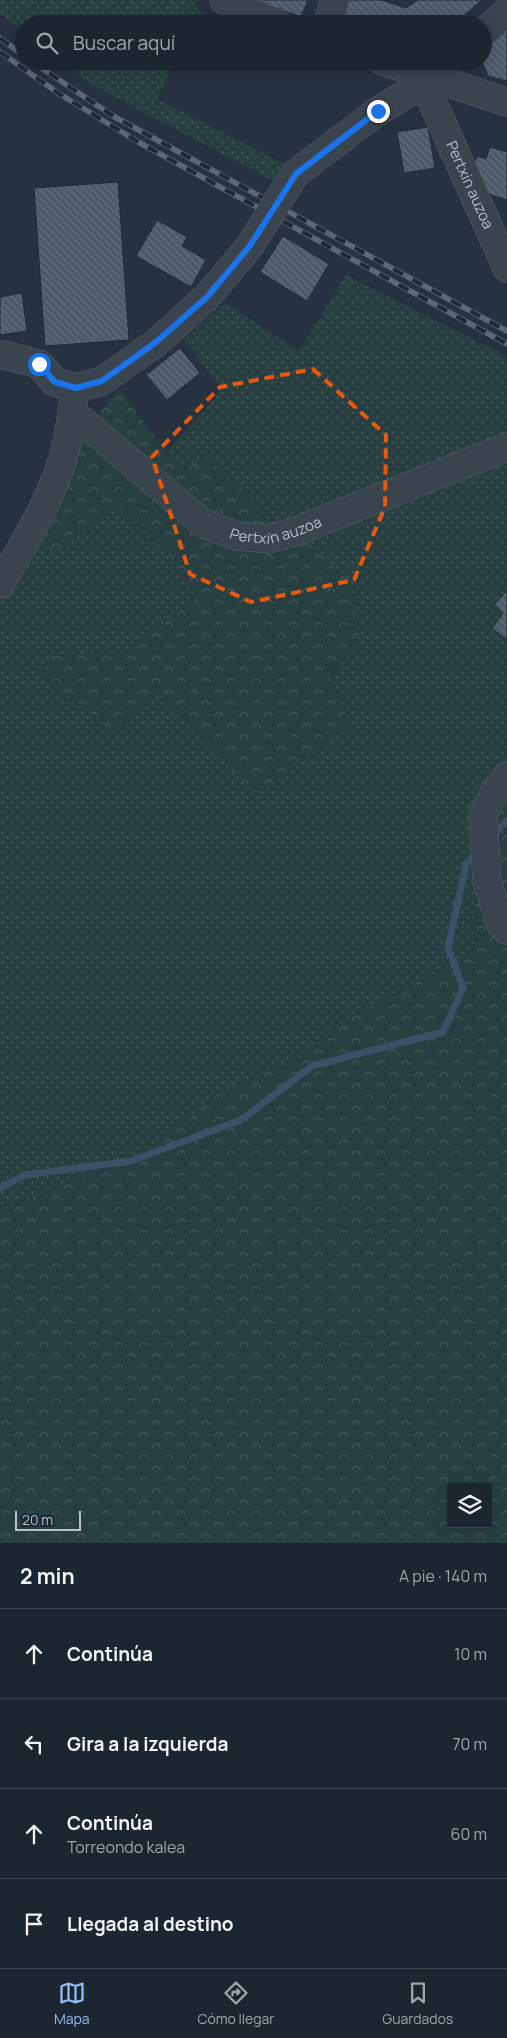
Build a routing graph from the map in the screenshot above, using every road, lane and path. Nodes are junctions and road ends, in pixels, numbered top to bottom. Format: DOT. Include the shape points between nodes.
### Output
graph roads {
  1 [pos="224,0"];
  2 [pos="335,0"];
  3 [pos="507,12"];
  4 [pos="258,15"];
  5 [pos="330,15"];
  6 [pos="492,25"];
  7 [pos="409,70"];
  8 [pos="438,80"];
  9 [pos="507,102"];
  10 [pos="481,211"];
  11 [pos="507,219"];
  12 [pos="507,268"];
  13 [pos="0,354"];
  14 [pos="74,400"];
  15 [pos="507,447"];
  16 [pos="0,584"];
  17 [pos="507,776"];
  18 [pos="507,930"];
  1 -- 4 [label="street"];
  2 -- 5 [label="street"];
  3 -- 6 [label="street"];
  7 -- 8 [label="street"];
  8 -- 9 [label="street"];
  8 -- 10 [label="street, Pertxin auzoa"];
  8 -- 14 [label="street, bridge" via="378,111 296,174 249,247 207,297 156,342"];
  10 -- 11 [label="street"];
  10 -- 12 [label="street, Pertxin auzoa"];
  13 -- 14 [label="street" via="39,364"];
  14 -- 15 [label="street, Pertxin auzoa" via="204,524 238,536 269,539 294,532"];
  14 -- 16 [label="street" via="67,444 57,474 31,531"];
  17 -- 18 [label="street" via="483,814 490,889 500,923"];
}
